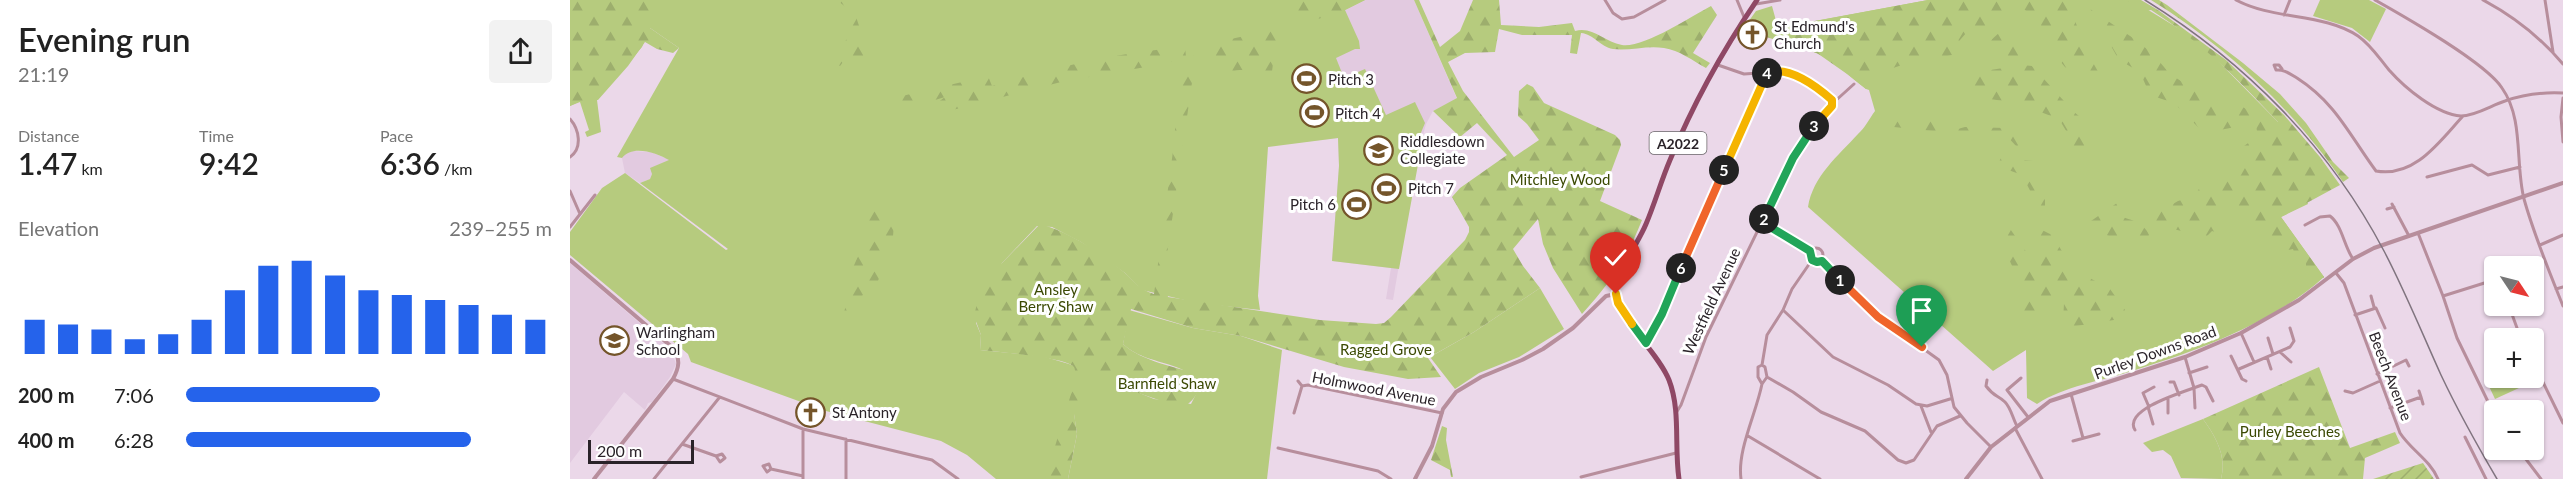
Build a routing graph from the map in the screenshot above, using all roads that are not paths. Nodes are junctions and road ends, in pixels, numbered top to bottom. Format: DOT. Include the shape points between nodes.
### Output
graph roads {
  1 [pos="1605,0"];
  2 [pos="1665,0"];
  3 [pos="1737,0"];
  4 [pos="1780,0"];
  5 [pos="2236,0"];
  6 [pos="2290,0"];
  7 [pos="2375,0"];
  8 [pos="2483,0"];
  9 [pos="2545,0"];
  10 [pos="1756,2"];
  11 [pos="2284,15"];
  12 [pos="1745,19"];
  13 [pos="2553,52"];
  14 [pos="1716,64"];
  15 [pos="2563,64"];
  16 [pos="2282,69"];
  17 [pos="1768,72"];
  18 [pos="1854,84"];
  19 [pos="2563,93"];
  20 [pos="2563,98"];
  21 [pos="2509,99"];
  22 [pos="1833,103"];
  23 [pos="2463,116"];
  24 [pos="570,119"];
  25 [pos="2563,142"];
  26 [pos="570,157"];
  27 [pos="2520,167"];
  28 [pos="2427,177"];
  29 [pos="2563,183"];
  30 [pos="570,191"];
  31 [pos="595,195"];
  32 [pos="2524,197"];
  33 [pos="2387,209"];
  34 [pos="580,214"];
  35 [pos="1762,222"];
  36 [pos="2308,225"];
  37 [pos="570,227"];
  38 [pos="2418,233"];
  39 [pos="2563,235"];
  40 [pos="2409,237"];
  41 [pos="2540,244"];
  42 [pos="1810,251"];
  43 [pos="2543,256"];
  44 [pos="2544,258"];
  45 [pos="2353,259"];
  46 [pos="570,260"];
  47 [pos="1812,260"];
  48 [pos="1822,261"];
  49 [pos="2336,273"];
  50 [pos="2484,283"];
  51 [pos="2563,287"];
  52 [pos="2556,289"];
  53 [pos="1616,294"];
  54 [pos="2371,296"];
  55 [pos="2443,296"];
  56 [pos="2563,306"];
  57 [pos="2374,307"];
  58 [pos="1783,310"];
  59 [pos="2355,315"];
  60 [pos="2289,328"];
  61 [pos="2385,328"];
  62 [pos="2241,333"];
  63 [pos="2268,339"];
  64 [pos="1646,343"];
  65 [pos="2280,352"];
  66 [pos="2273,355"];
  67 [pos="2405,355"];
  68 [pos="2231,356"];
  69 [pos="2185,357"];
  70 [pos="2266,357"];
  71 [pos="2406,360"];
  72 [pos="2254,362"];
  73 [pos="2291,362"];
  74 [pos="1762,365"];
  75 [pos="2207,366"];
  76 [pos="2409,366"];
  77 [pos="2239,369"];
  78 [pos="2271,369"];
  79 [pos="2189,373"];
  80 [pos="2377,374"];
  81 [pos="1767,377"];
  82 [pos="2021,378"];
  83 [pos="673,379"];
  84 [pos="1987,380"];
  85 [pos="1298,381"];
  86 [pos="2246,381"];
  87 [pos="2380,381"];
  88 [pos="2170,382"];
  89 [pos="1762,384"];
  90 [pos="2544,384"];
  91 [pos="1302,386"];
  92 [pos="2154,387"];
  93 [pos="2194,388"];
  94 [pos="2344,391"];
  95 [pos="2419,391"];
  96 [pos="2071,394"];
  97 [pos="2179,395"];
  98 [pos="2421,397"];
  99 [pos="719,398"];
  100 [pos="1950,399"];
  101 [pos="2168,399"];
  102 [pos="2487,400"];
  103 [pos="2213,401"];
  104 [pos="2423,404"];
  105 [pos="1921,406"];
  106 [pos="2148,407"];
  107 [pos="2195,408"];
  108 [pos="2390,408"];
  109 [pos="1294,413"];
  110 [pos="1442,413"];
  111 [pos="1676,413"];
  112 [pos="2168,413"];
  113 [pos="1960,416"];
  114 [pos="2028,417"];
  115 [pos="2563,423"];
  116 [pos="2153,424"];
  117 [pos="2016,427"];
  118 [pos="803,429"];
  119 [pos="2135,430"];
  120 [pos="1931,432"];
  121 [pos="2099,434"];
  122 [pos="1748,436"];
  123 [pos="2465,437"];
  124 [pos="2083,438"];
  125 [pos="846,439"];
  126 [pos="2073,441"];
  127 [pos="682,444"];
  128 [pos="1991,447"];
  129 [pos="1278,448"];
  130 [pos="1676,453"];
  131 [pos="716,456"];
  132 [pos="2527,460"];
  133 [pos="771,469"];
  134 [pos="1581,477"];
  135 [pos="803,478"];
  136 [pos="594,479"];
  137 [pos="654,479"];
  138 [pos="846,479"];
  139 [pos="958,479"];
  140 [pos="1391,479"];
  141 [pos="1415,479"];
  142 [pos="1679,479"];
  143 [pos="1741,479"];
  144 [pos="1820,479"];
  145 [pos="1966,479"];
  146 [pos="2042,479"];
  147 [pos="2438,479"];
  148 [pos="2486,479"];
  149 [pos="2541,479"];
  1 -- 2 [label="street" via="1622,19 1634,17"];
  3 -- 12 [label="street"];
  4 -- 10 [label="street"];
  5 -- 11 [label="street"];
  6 -- 11 [label="street"];
  7 -- 21 [label="street" via="2475,63 2496,80"];
  8 -- 13 [label="street" via="2507,14"];
  9 -- 13 [label="street"];
  10 -- 12 [label="main road, A2022"];
  11 -- 23 [label="street" via="2351,32 2413,92"];
  12 -- 14 [label="main road, A2022"];
  13 -- 15 [label="street"];
  14 -- 17 [label="street" via="1744,74"];
  14 -- 53 [label="main road, A2022" via="1671,159 1646,226 1619,278"];
  16 -- 23 [label="street" via="2332,106 2376,171 2403,168 2423,160"];
  17 -- 22 [label="street" via="1804,79"];
  17 -- 64 [label="street"];
  18 -- 22 [label="street, Westfield Avenue"];
  19 -- 21 [label="street"];
  20 -- 25 [label="street"];
  21 -- 23 [label="street"];
  21 -- 27 [label="street"];
  22 -- 35 [label="street, Westfield Avenue" via="1803,141"];
  24 -- 26 [label="street" via="579,145"];
  27 -- 28 [label="street" via="2488,176 2472,165"];
  27 -- 32 [label="street"];
  29 -- 32 [label="street, Purley Downs Road"];
  30 -- 34 [label="street"];
  31 -- 34 [label="street"];
  32 -- 38 [label="street, Purley Downs Road"];
  32 -- 41 [label="street"];
  33 -- 40 [label="street" via="2393,205"];
  34 -- 37 [label="street"];
  35 -- 42 [label="street"];
  35 -- 111 [label="street, Westfield Avenue" via="1706,337"];
  36 -- 45 [label="street" via="2330,216"];
  38 -- 40 [label="street, Purley Downs Road"];
  38 -- 55 [label="street"];
  39 -- 41 [label="street"];
  40 -- 45 [label="street, Purley Downs Road"];
  41 -- 43 [label="street"];
  42 -- 47 [label="street"];
  42 -- 48 [label="street" via="1819,249"];
  44 -- 52 [label="street"];
  45 -- 49 [label="street, Purley Downs Road"];
  46 -- 83 [label="street" via="673,348 679,365"];
  47 -- 48 [label="street"];
  47 -- 58 [label="street"];
  48 -- 100 [label="street" via="1875,315 1935,357 1947,373"];
  49 -- 59 [label="street, Beech Avenue" via="2344,283"];
  49 -- 62 [label="street, Purley Downs Road" via="2299,300"];
  50 -- 55 [label="street"];
  51 -- 52 [label="street"];
  52 -- 56 [label="street"];
  53 -- 64 [label="main road" via="1624,314"];
  53 -- 110 [label="street" via="1606,296 1573,328 1543,349 1465,385"];
  54 -- 57 [label="street"];
  55 -- 102 [label="street" via="2457,338"];
  57 -- 59 [label="street"];
  57 -- 61 [label="street"];
  58 -- 74 [label="street" via="1766,338"];
  58 -- 105 [label="street" via="1834,358 1891,386"];
  59 -- 80 [label="street, Beech Avenue"];
  60 -- 65 [label="street" via="2294,340"];
  62 -- 69 [label="street, Purley Downs Road"];
  62 -- 72 [label="street"];
  63 -- 66 [label="street"];
  64 -- 111 [label="main road" via="1669,380"];
  65 -- 66 [label="street"];
  65 -- 73 [label="street"];
  66 -- 70 [label="street"];
  67 -- 71 [label="street"];
  68 -- 77 [label="street"];
  69 -- 79 [label="street"];
  69 -- 96 [label="street, Purley Downs Road"];
  70 -- 72 [label="street"];
  70 -- 78 [label="street"];
  71 -- 76 [label="street"];
  71 -- 80 [label="street"];
  72 -- 77 [label="street"];
  74 -- 81 [label="street"];
  74 -- 89 [label="street" via="1757,372"];
  75 -- 79 [label="street"];
  77 -- 86 [label="street"];
  79 -- 93 [label="street"];
  80 -- 87 [label="street, Beech Avenue"];
  81 -- 89 [label="street"];
  81 -- 120 [label="street" via="1821,412 1867,432 1903,463 1913,461"];
  82 -- 114 [label="street" via="2007,390"];
  83 -- 99 [label="street"];
  83 -- 136 [label="street"];
  84 -- 117 [label="street" via="1986,386 1994,397 2009,406"];
  85 -- 91 [label="street, Holmwood Avenue"];
  87 -- 94 [label="street" via="2353,393"];
  87 -- 108 [label="street, Beech Avenue"];
  88 -- 97 [label="street" via="2174,382"];
  89 -- 122 [label="street"];
  90 -- 115 [label="street"];
  91 -- 109 [label="street, Holmwood Avenue"];
  91 -- 110 [label="street, Holmwood Avenue"];
  92 -- 106 [label="street" via="2143,393"];
  93 -- 97 [label="street"];
  93 -- 103 [label="street" via="2205,386"];
  93 -- 107 [label="street"];
  95 -- 98 [label="street"];
  96 -- 114 [label="street, Purley Downs Road" via="2053,400"];
  96 -- 124 [label="street"];
  97 -- 101 [label="street"];
  98 -- 104 [label="street"];
  98 -- 108 [label="street"];
  99 -- 118 [label="street"];
  99 -- 127 [label="street"];
  100 -- 105 [label="street"];
  100 -- 113 [label="street"];
  101 -- 106 [label="street"];
  101 -- 112 [label="street"];
  105 -- 120 [label="street"];
  106 -- 116 [label="street"];
  106 -- 119 [label="street" via="2133,419"];
  108 -- 147 [label="street, Beech Avenue" via="2406,442 2433,468"];
  110 -- 141 [label="street" via="1432,446"];
  111 -- 130 [label="main road"];
  113 -- 120 [label="street"];
  113 -- 128 [label="street"];
  114 -- 117 [label="street, Purley Downs Road"];
  117 -- 128 [label="street, Purley Downs Road"];
  117 -- 146 [label="street"];
  118 -- 125 [label="street"];
  118 -- 135 [label="street"];
  121 -- 124 [label="street"];
  122 -- 143 [label="street" via="1741,460"];
  122 -- 144 [label="street"];
  123 -- 148 [label="street"];
  124 -- 126 [label="street"];
  125 -- 138 [label="street"];
  125 -- 139 [label="street" via="932,460"];
  127 -- 131 [label="street"];
  127 -- 137 [label="street"];
  128 -- 145 [label="street, Purley Downs Road"];
  129 -- 140 [label="street" via="1378,471"];
  130 -- 134 [label="street"];
  130 -- 142 [label="main road"];
  132 -- 149 [label="street"];
  133 -- 135 [label="street"];
}
